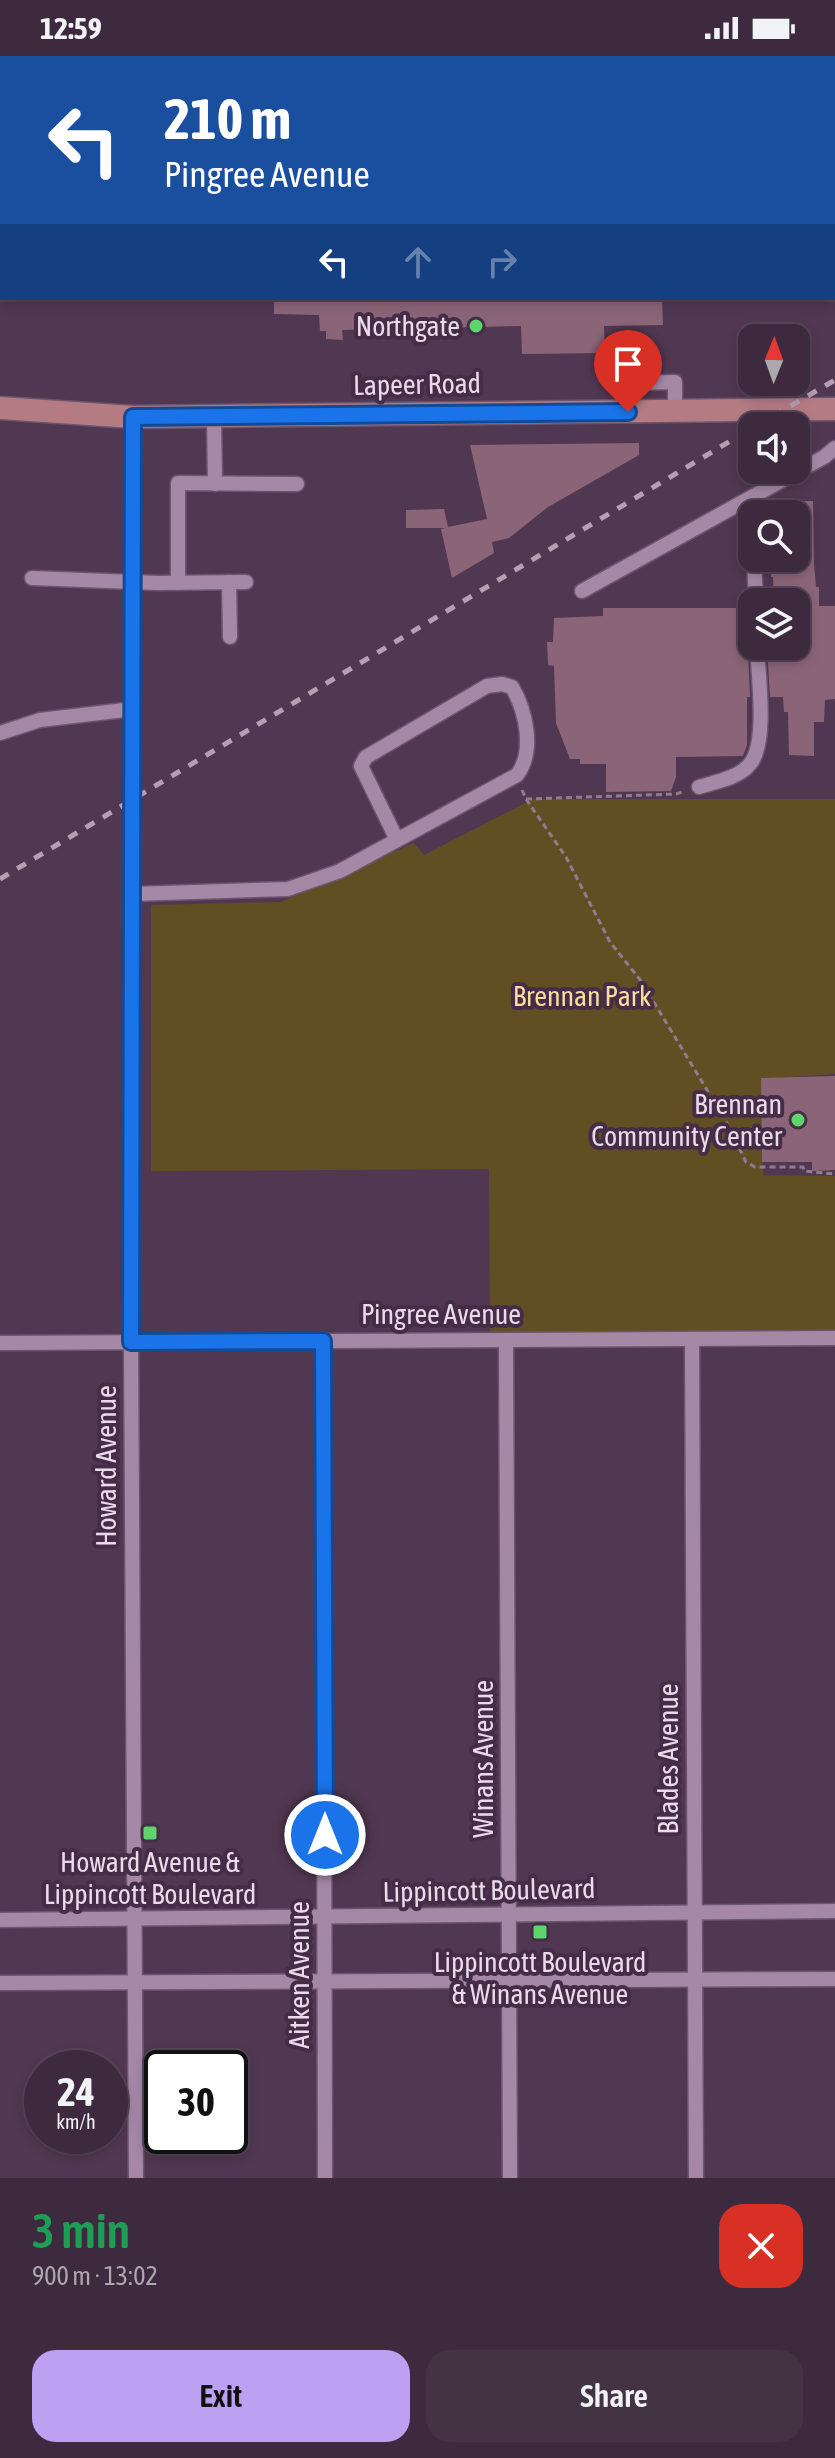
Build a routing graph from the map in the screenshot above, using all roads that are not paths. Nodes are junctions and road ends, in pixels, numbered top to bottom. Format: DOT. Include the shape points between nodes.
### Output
graph roads {
  1 [pos="164,56"];
  2 [pos="184,56"];
  3 [pos="293,56"];
  4 [pos="0,408"];
  5 [pos="835,409"];
  6 [pos="214,416"];
  7 [pos="133,417"];
  8 [pos="835,448"];
  9 [pos="215,484"];
  10 [pos="297,484"];
  11 [pos="751,498"];
  12 [pos="32,578"];
  13 [pos="229,582"];
  14 [pos="246,582"];
  15 [pos="134,583"];
  16 [pos="178,583"];
  17 [pos="582,591"];
  18 [pos="230,637"];
  19 [pos="757,660"];
  20 [pos="133,709"];
  21 [pos="0,733"];
  22 [pos="699,787"];
  23 [pos="397,840"];
  24 [pos="133,894"];
  25 [pos="835,1338"];
  26 [pos="692,1339"];
  27 [pos="506,1340"];
  28 [pos="323,1341"];
  29 [pos="131,1342"];
  30 [pos="0,1343"];
  31 [pos="835,1911"];
  32 [pos="695,1914"];
  33 [pos="510,1916"];
  34 [pos="325,1918"];
  35 [pos="133,1919"];
  36 [pos="0,1920"];
  37 [pos="511,1978"];
  38 [pos="835,1979"];
  39 [pos="695,1980"];
  40 [pos="135,1981"];
  41 [pos="325,1981"];
  42 [pos="0,1983"];
  43 [pos="136,2178"];
  44 [pos="325,2178"];
  45 [pos="510,2178"];
  46 [pos="696,2178"];
  1 -- 2 [label="highway"];
  2 -- 3 [label="highway"];
  4 -- 7 [label="main road, Lapeer Road"];
  5 -- 6 [label="main road, Lapeer Road"];
  6 -- 7 [label="main road, Lapeer Road"];
  6 -- 9 [label="street"];
  7 -- 15 [label="street, Howard Avenue"];
  8 -- 11 [label="street"];
  9 -- 10 [label="street"];
  9 -- 16 [label="street" via="178,483"];
  11 -- 17 [label="street"];
  12 -- 15 [label="street"];
  13 -- 14 [label="street"];
  13 -- 16 [label="street"];
  13 -- 18 [label="street"];
  15 -- 16 [label="street"];
  15 -- 20 [label="street, Howard Avenue"];
  19 -- 22 [label="street" via="760,742 750,765"];
  20 -- 21 [label="street" via="40,720"];
  20 -- 24 [label="street, Howard Avenue"];
  23 -- 23 [label="street" via="517,775 525,765 522,705 512,687 487,686 366,757 361,766"];
  23 -- 24 [label="street" via="340,871 288,889"];
  24 -- 29 [label="street, Howard Avenue"];
  25 -- 26 [label="street, Pingree Avenue"];
  26 -- 27 [label="street, Pingree Avenue"];
  26 -- 32 [label="street, Blades Avenue"];
  27 -- 28 [label="street, Pingree Avenue"];
  27 -- 33 [label="street, Winans Avenue"];
  28 -- 29 [label="street, Pingree Avenue"];
  28 -- 34 [label="street, Aitken Avenue"];
  29 -- 30 [label="street, Pingree Avenue"];
  29 -- 35 [label="street, Howard Avenue"];
  31 -- 32 [label="street, Lippincott Boulevard"];
  32 -- 33 [label="street, Lippincott Boulevard"];
  32 -- 39 [label="street, Blades Avenue"];
  33 -- 34 [label="street, Lippincott Boulevard"];
  33 -- 37 [label="street, Winans Avenue"];
  34 -- 35 [label="street, Lippincott Boulevard"];
  34 -- 41 [label="street, Aitken Avenue"];
  35 -- 36 [label="street, Lippincott Boulevard"];
  35 -- 40 [label="street, Howard Avenue"];
  37 -- 39 [label="street"];
  37 -- 41 [label="street"];
  37 -- 45 [label="street, Winans Avenue"];
  38 -- 39 [label="street"];
  39 -- 46 [label="street, Blades Avenue"];
  40 -- 41 [label="street"];
  40 -- 42 [label="street"];
  40 -- 43 [label="street, Howard Avenue"];
  41 -- 44 [label="street, Aitken Avenue"];
}
